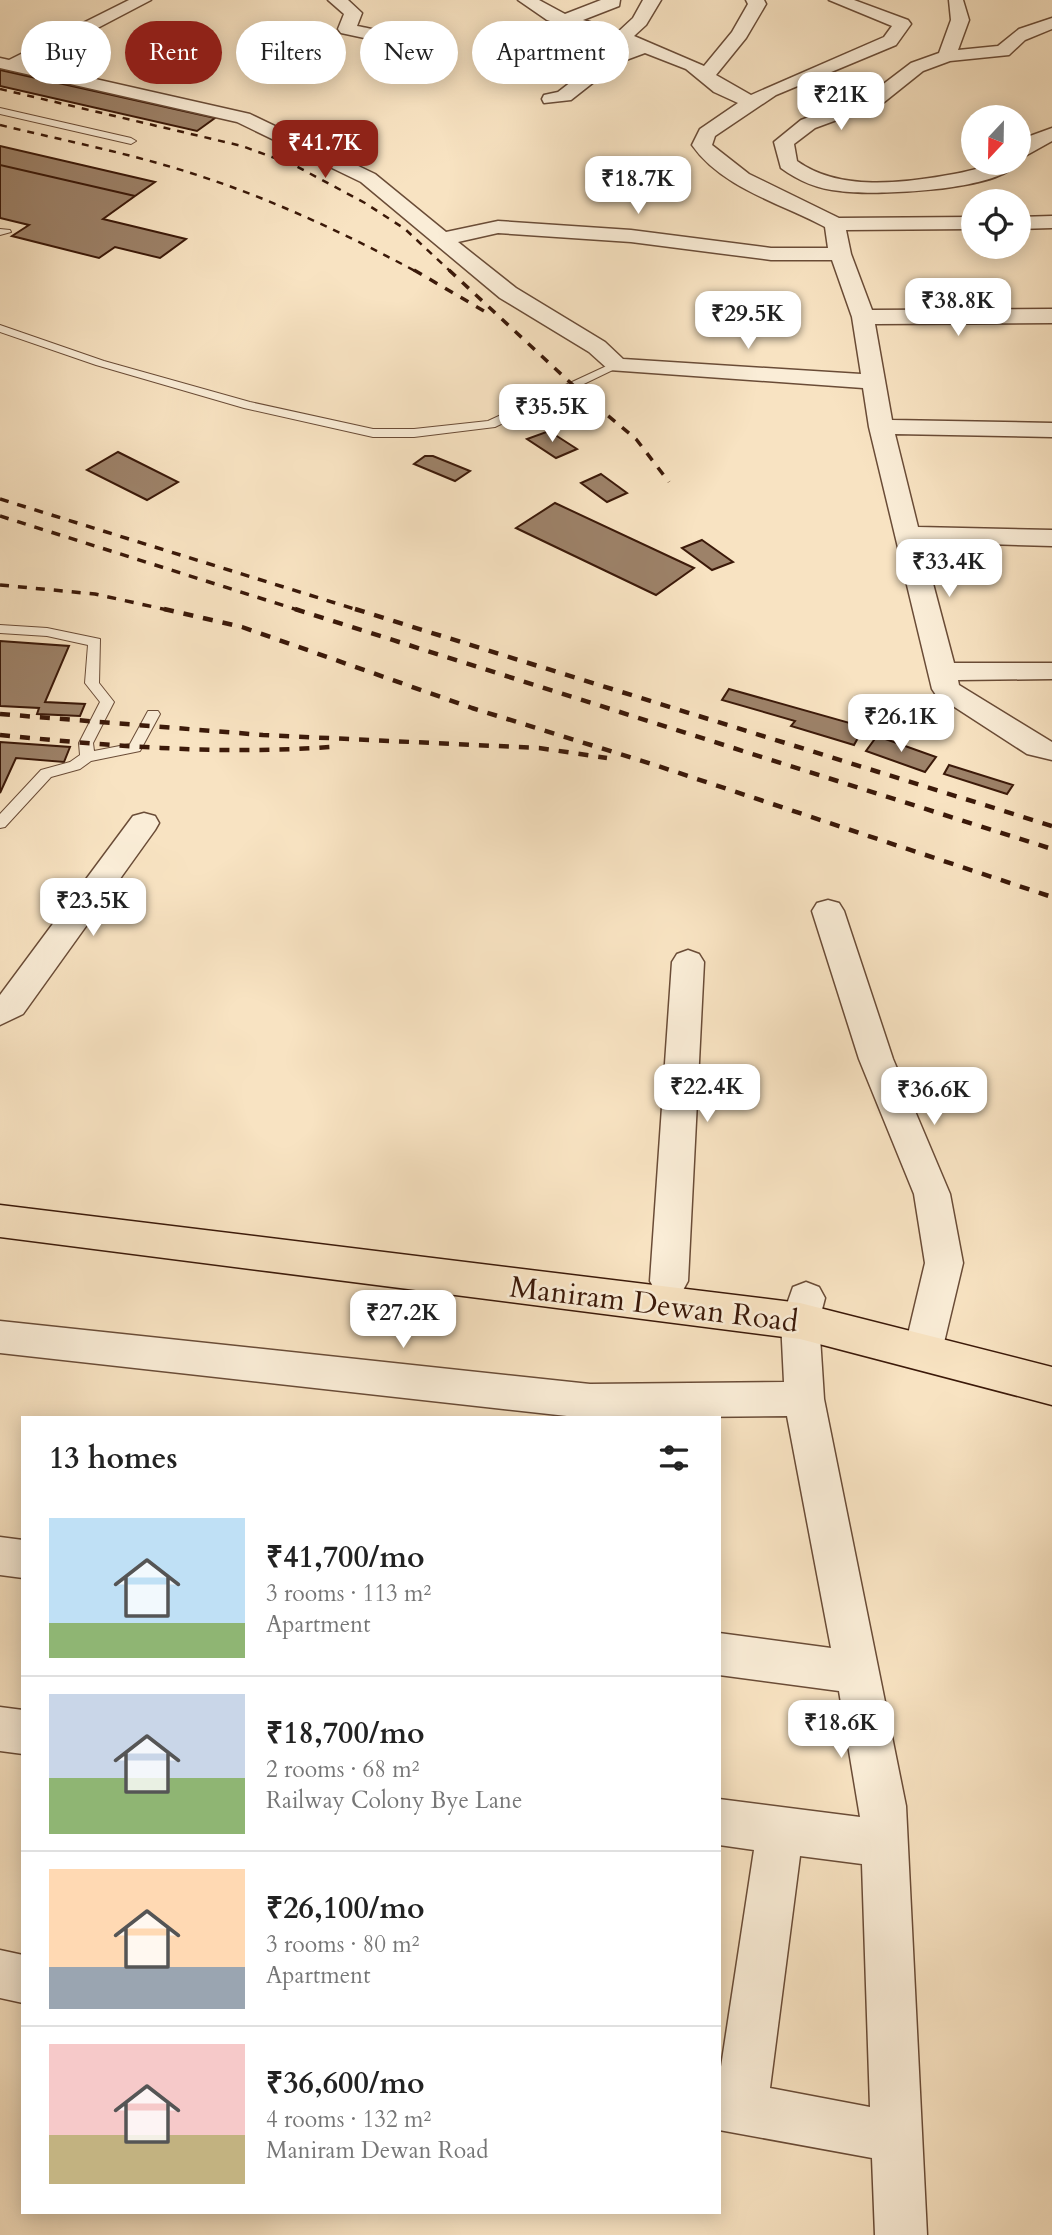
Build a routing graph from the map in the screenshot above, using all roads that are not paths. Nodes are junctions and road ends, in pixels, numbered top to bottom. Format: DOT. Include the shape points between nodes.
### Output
graph roads {
  1 [pos="142,0"];
  2 [pos="337,0"];
  3 [pos="527,0"];
  4 [pos="610,0"];
  5 [pos="652,0"];
  6 [pos="755,0"];
  7 [pos="838,0"];
  8 [pos="956,2"];
  9 [pos="566,20"];
  10 [pos="569,21"];
  11 [pos="1052,23"];
  12 [pos="629,31"];
  13 [pos="360,32"];
  14 [pos="629,42"];
  15 [pos="642,48"];
  16 [pos="947,56"];
  17 [pos="6,65"];
  18 [pos="707,74"];
  19 [pos="551,99"];
  20 [pos="751,102"];
  21 [pos="0,111"];
  22 [pos="1052,134"];
  23 [pos="131,141"];
  24 [pos="1031,144"];
  25 [pos="982,175"];
  26 [pos="1052,222"];
  27 [pos="961,223"];
  28 [pos="1031,223"];
  29 [pos="835,224"];
  30 [pos="441,239"];
  31 [pos="840,254"];
  32 [pos="1052,316"];
  33 [pos="863,317"];
  34 [pos="0,328"];
  35 [pos="617,365"];
  36 [pos="876,382"];
  37 [pos="881,427"];
  38 [pos="1052,430"];
  39 [pos="908,534"];
  40 [pos="1052,537"];
  41 [pos="0,629"];
  42 [pos="942,671"];
  43 [pos="1052,671"];
  44 [pos="153,714"];
  45 [pos="1052,751"];
  46 [pos="87,757"];
  47 [pos="0,823"];
  48 [pos="144,823"];
  49 [pos="828,911"];
  50 [pos="688,962"];
  51 [pos="0,1013"];
  52 [pos="0,1199"];
  53 [pos="0,1221"];
  54 [pos="669,1281"];
  55 [pos="803,1310"];
  56 [pos="0,1336"];
  57 [pos="925,1340"];
  58 [pos="1052,1362"];
  59 [pos="1052,1386"];
  60 [pos="804,1399"];
  61 [pos="0,1556"];
  62 [pos="21,1559"];
  63 [pos="721,1654"];
  64 [pos="858,1673"];
  65 [pos="0,1729"];
  66 [pos="21,1732"];
  67 [pos="721,1822"];
  68 [pos="780,1830"];
  69 [pos="885,1844"];
  70 [pos="0,1975"];
  71 [pos="21,1979"];
  72 [pos="731,2107"];
  73 [pos="897,2137"];
  74 [pos="901,2235"];
  1 -- 17 [label="street"];
  2 -- 13 [label="street" via="353,13 347,29"];
  3 -- 9 [label="street"];
  4 -- 9 [label="street" via="613,2"];
  5 -- 12 [label="street"];
  6 -- 18 [label="street" via="740,34"];
  7 -- 20 [label="street" via="902,24 890,41"];
  8 -- 16 [label="street" via="960,20"];
  9 -- 10 [label="street"];
  11 -- 16 [label="street" via="1025,32 1003,51"];
  14 -- 15 [label="street"];
  15 -- 18 [label="street"];
  15 -- 19 [label="street" via="612,59 564,96"];
  16 -- 25 [label="street" via="917,67 876,99 808,124 784,142 781,155 787,167 840,185 904,187"];
  17 -- 30 [label="street" via="243,118 368,178"];
  18 -- 20 [label="street" via="721,88"];
  20 -- 29 [label="street" via="708,133 702,145 706,154"];
  21 -- 23 [label="lane"];
  22 -- 24 [label="street"];
  26 -- 28 [label="street"];
  27 -- 29 [label="street"];
  29 -- 31 [label="street"];
  30 -- 31 [label="street" via="498,227 631,236 771,254"];
  30 -- 35 [label="street" via="508,293 597,347"];
  31 -- 33 [label="street"];
  32 -- 33 [label="street"];
  33 -- 36 [label="street"];
  34 -- 35 [label="lane" via="100,363 248,405 373,433 491,424"];
  35 -- 36 [label="street"];
  36 -- 37 [label="street"];
  37 -- 38 [label="street"];
  37 -- 39 [label="street"];
  39 -- 40 [label="street"];
  39 -- 42 [label="street"];
  41 -- 46 [label="lane" via="94,642 92,683 107,702 86,743"];
  42 -- 43 [label="street"];
  42 -- 45 [label="street" via="946,689 1037,747"];
  44 -- 46 [label="lane" via="135,748"];
  46 -- 47 [label="lane" via="75,766 46,773"];
  48 -- 51 [label="street" via="11,1005"];
  49 -- 57 [label="street" via="876,1059 932,1194 944,1263"];
  50 -- 54 [label="street"];
  52 -- 54 [label="main road, Maniram Dewan Road"];
  53 -- 55 [label="main road, Maniram Dewan Road"];
  54 -- 55 [label="main road, Maniram Dewan Road"];
  55 -- 57 [label="main road, Maniram Dewan Road"];
  55 -- 60 [label="street"];
  56 -- 60 [label="street" via="590,1401"];
  57 -- 58 [label="main road, Maniram Dewan Road"];
  57 -- 59 [label="main road, Maniram Dewan Road"];
  60 -- 64 [label="street"];
  61 -- 62 [label="street"];
  63 -- 64 [label="street"];
  64 -- 69 [label="street" via="883,1806"];
  65 -- 66 [label="street"];
  67 -- 68 [label="street"];
  68 -- 69 [label="street"];
  68 -- 72 [label="street"];
  69 -- 73 [label="street"];
  70 -- 71 [label="street"];
  72 -- 73 [label="street"];
  73 -- 74 [label="street"];
}
